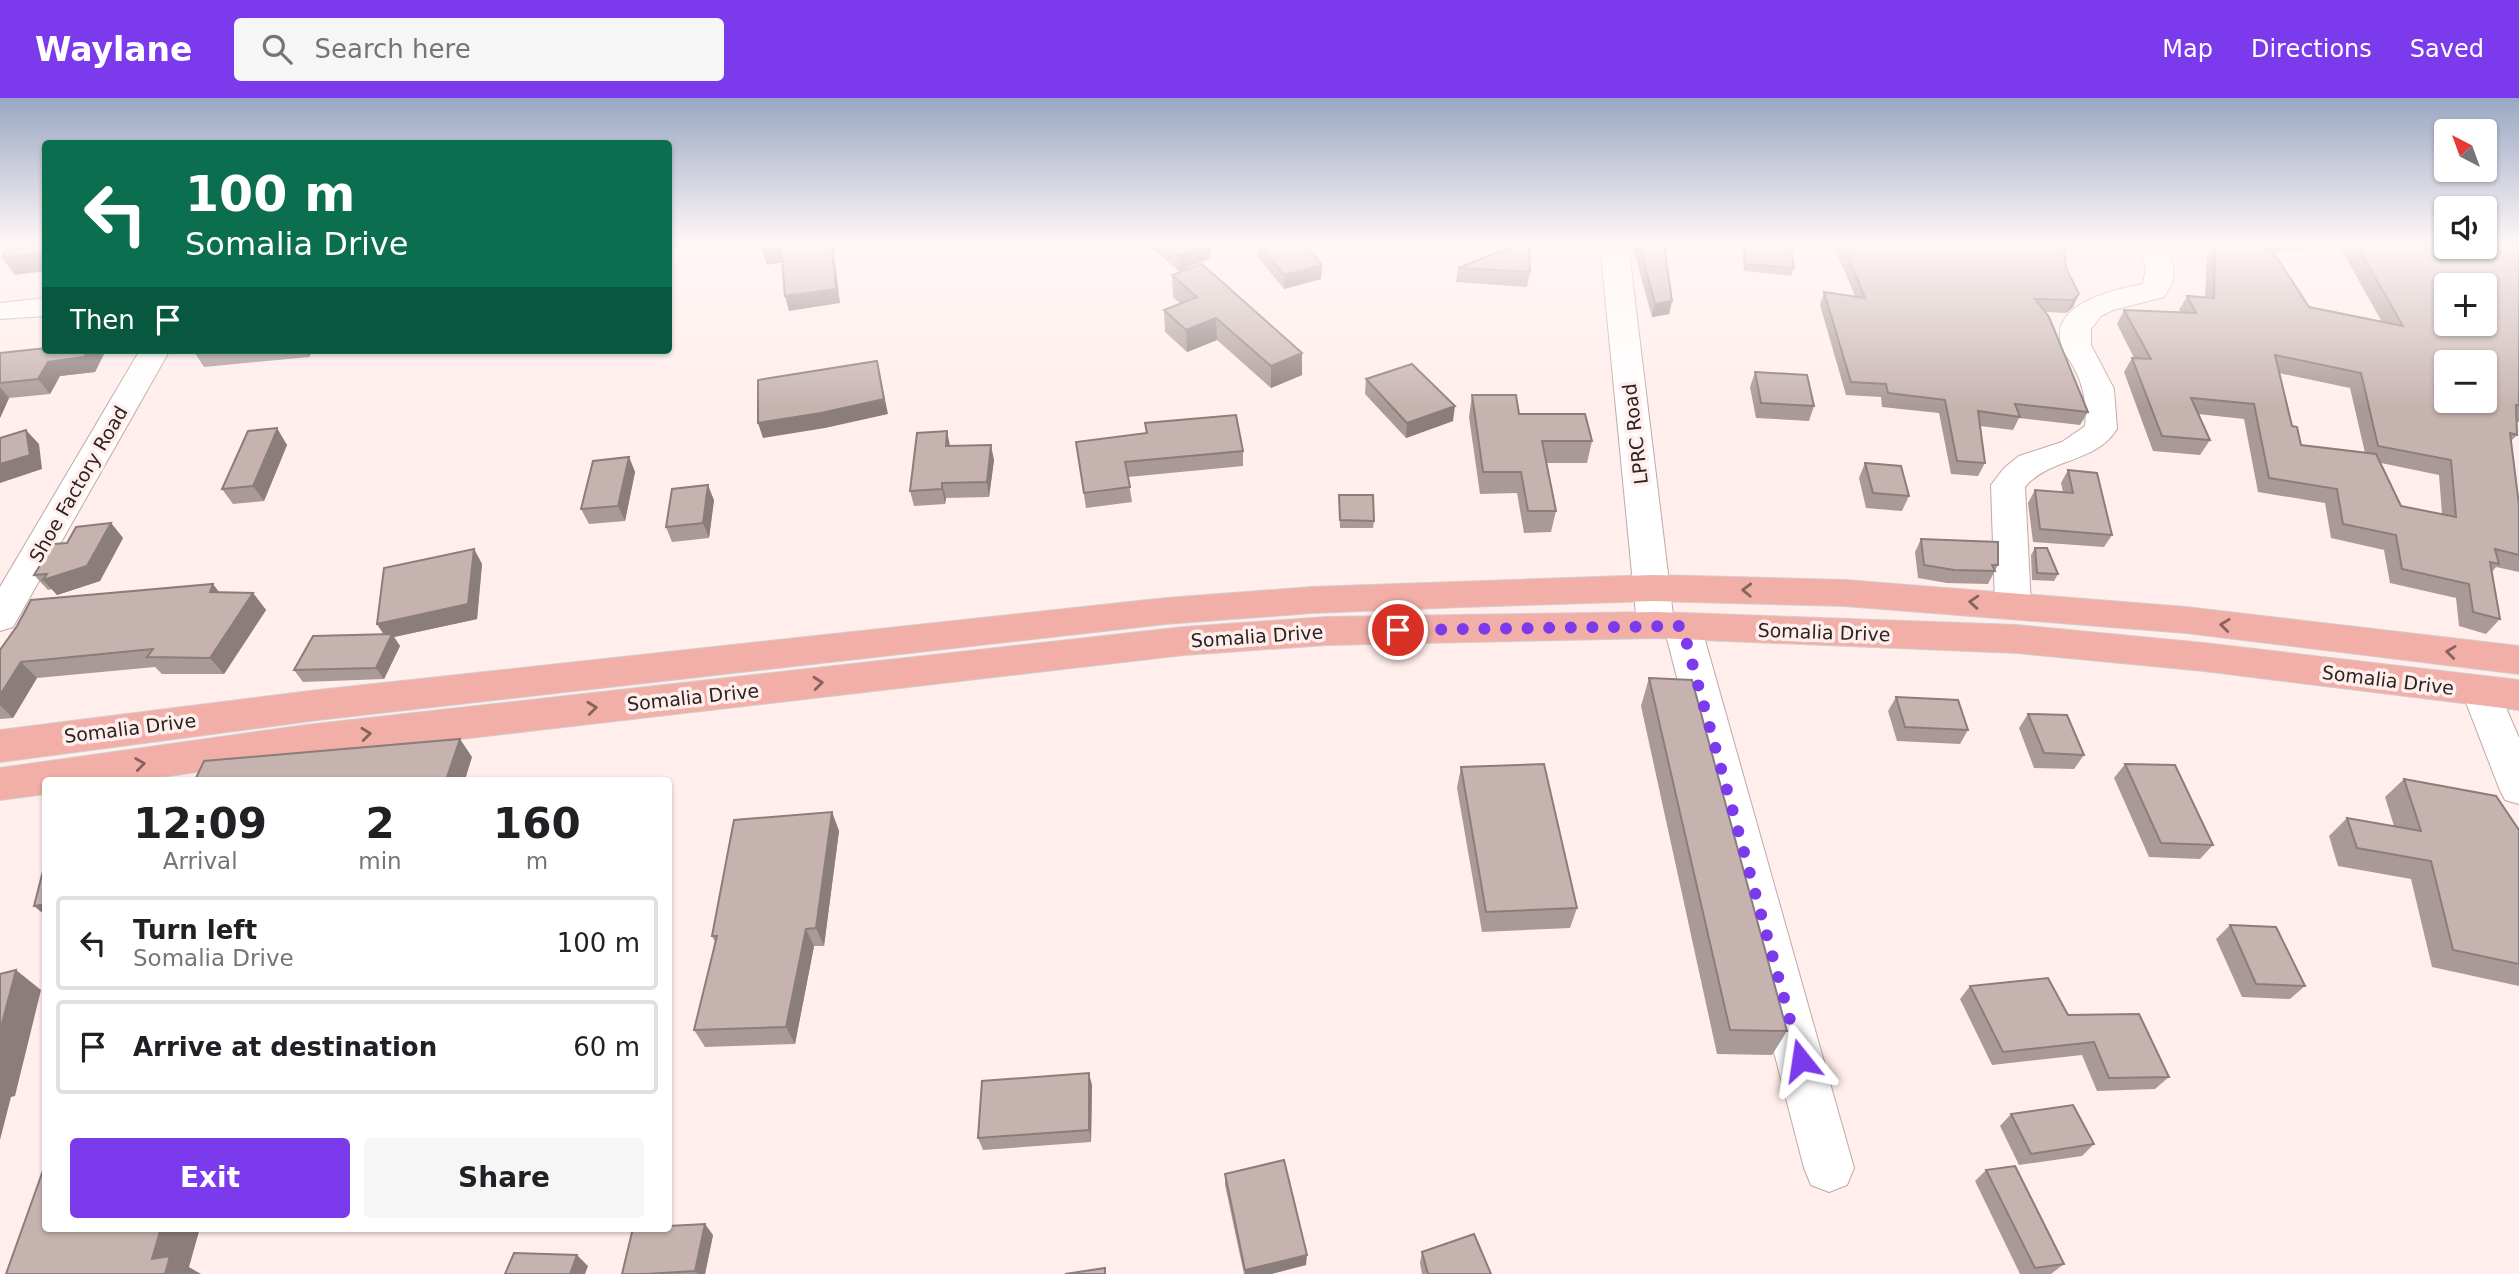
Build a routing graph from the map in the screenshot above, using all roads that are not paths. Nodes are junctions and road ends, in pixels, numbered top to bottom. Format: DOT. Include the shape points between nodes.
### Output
graph roads {
  1 [pos="1620,299"];
  2 [pos="2115,299"];
  3 [pos="42,307"];
  4 [pos="2,311"];
  5 [pos="153,354"];
  6 [pos="1653,588"];
  7 [pos="2013,605"];
  8 [pos="0,618"];
  9 [pos="1669,626"];
  10 [pos="2519,660"];
  11 [pos="2500,694"];
  12 [pos="0,746"];
  13 [pos="50,777"];
  14 [pos="42,778"];
  15 [pos="0,784"];
  16 [pos="2519,788"];
  17 [pos="1829,1168"];
  1 -- 6 [label="street, LPRC Road"];
  2 -- 7 [label="street" via="2092,307 2077,328 2075,344 2097,380 2103,403 2101,429 2077,448 2044,456 2021,468 2008,485"];
  3 -- 4 [label="street"];
  5 -- 8 [label="street, Shoe Factory Road"];
  7 -- 6 [label="main road, Somalia Drive, one-way" via="1845,593"];
  6 -- 9 [label="street, LPRC Road"];
  6 -- 12 [label="main road, Somalia Drive" via="1312,600 1166,611 318,705"];
  10 -- 7 [label="main road, Somalia Drive, one-way" via="2186,620"];
  9 -- 11 [label="main road, Somalia Drive" via="2017,639"];
  13 -- 9 [label="main road, Somalia Drive, one-way" via="306,741 1184,641 1327,631"];
  9 -- 17 [label="street, LPRC Road"];
  11 -- 16 [label="street"];
  15 -- 14 [label="main road, Somalia Drive, one-way"];
}
